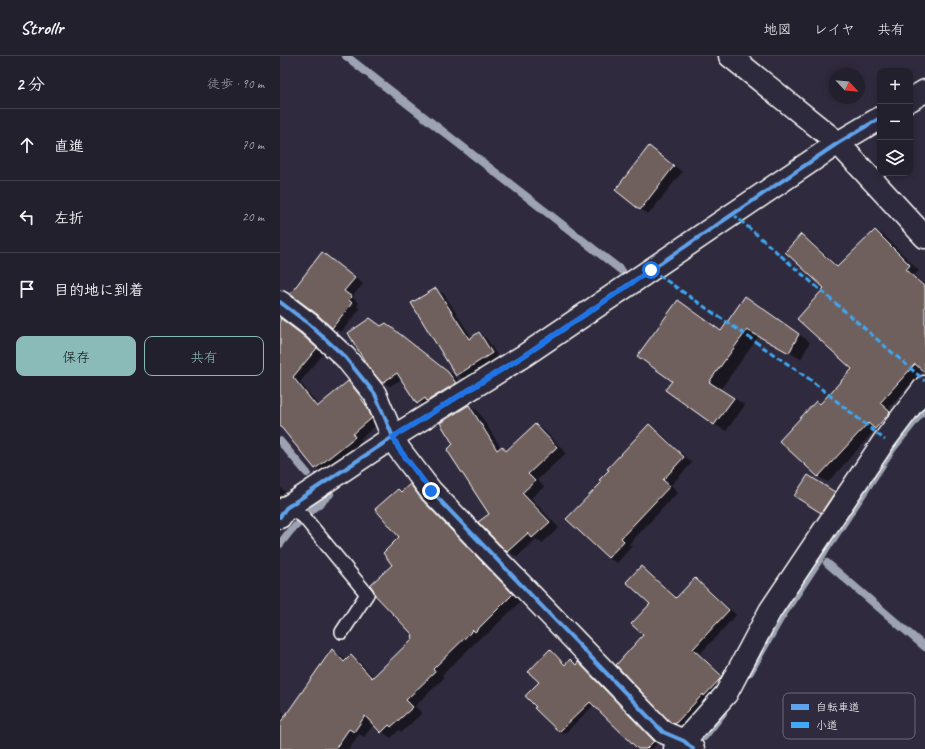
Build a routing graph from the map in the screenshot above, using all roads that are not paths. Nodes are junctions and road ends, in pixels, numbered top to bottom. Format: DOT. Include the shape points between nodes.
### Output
graph roads {
  1 [pos="730,56"];
  2 [pos="925,91"];
  3 [pos="913,98"];
  4 [pos="877,120"];
  5 [pos="838,142"];
  6 [pos="925,237"];
  7 [pos="280,302"];
  8 [pos="925,387"];
  9 [pos="393,437"];
  10 [pos="283,513"];
  11 [pos="342,632"];
  12 [pos="684,746"];
  1 -- 5 [label="street"];
  2 -- 3 [label="street"];
  4 -- 5 [label="street"];
  5 -- 6 [label="street"];
  5 -- 9 [label="street" via="532,351"];
  7 -- 9 [label="street" via="345,357 374,394"];
  8 -- 12 [label="street" via="884,441 770,611 726,694"];
  9 -- 10 [label="street"];
  9 -- 12 [label="street" via="417,473 447,508 663,732"];
  10 -- 11 [label="lane" via="303,516 367,594"];
}
